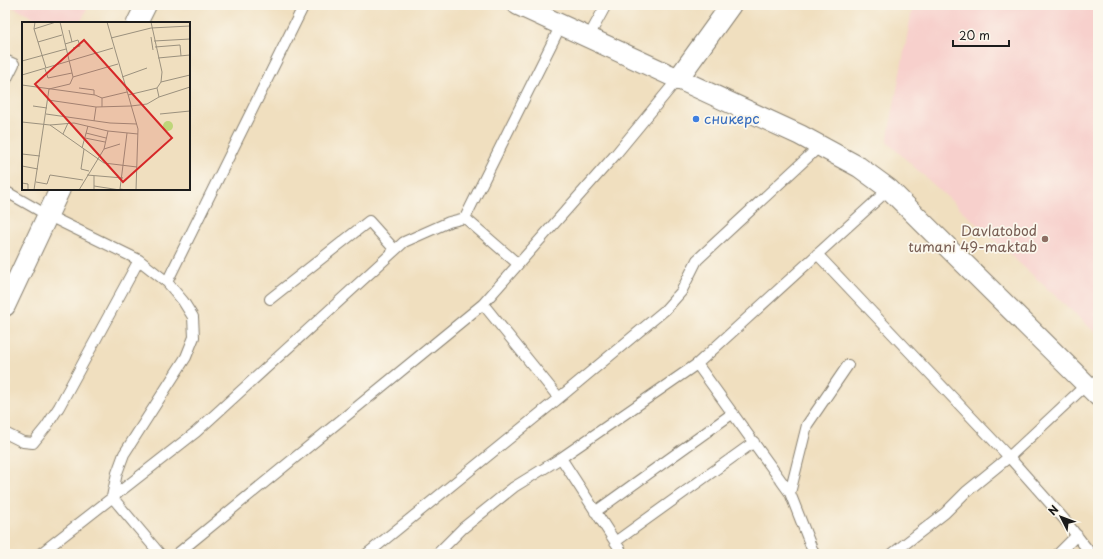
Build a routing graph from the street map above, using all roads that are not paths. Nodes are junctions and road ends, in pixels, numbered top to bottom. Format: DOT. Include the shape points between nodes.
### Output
graph roads {
  1 [pos="146,5"];
  2 [pos="304,5"];
  3 [pos="518,5"];
  4 [pos="606,5"];
  5 [pos="731,5"];
  6 [pos="138,22"];
  7 [pos="561,25"];
  8 [pos="588,38"];
  9 [pos="5,60"];
  10 [pos="677,80"];
  11 [pos="5,82"];
  12 [pos="820,146"];
  13 [pos="889,188"];
  14 [pos="60,190"];
  15 [pos="5,191"];
  16 [pos="47,215"];
  17 [pos="465,218"];
  18 [pos="395,250"];
  19 [pos="818,254"];
  20 [pos="139,260"];
  21 [pos="518,264"];
  22 [pos="168,282"];
  23 [pos="270,299"];
  24 [pos="483,304"];
  25 [pos="5,306"];
  26 [pos="697,364"];
  27 [pos="848,364"];
  28 [pos="1092,391"];
  29 [pos="559,398"];
  30 [pos="732,413"];
  31 [pos="5,433"];
  32 [pos="754,442"];
  33 [pos="1009,457"];
  34 [pos="561,458"];
  35 [pos="790,493"];
  36 [pos="112,497"];
  37 [pos="596,512"];
  38 [pos="1077,535"];
  39 [pos="615,542"];
  40 [pos="40,554"];
  41 [pos="160,554"];
  42 [pos="177,554"];
  43 [pos="367,554"];
  44 [pos="437,554"];
  45 [pos="623,554"];
  46 [pos="814,554"];
  47 [pos="892,554"];
  48 [pos="1058,554"];
  49 [pos="1091,554"];
  1 -- 6 [label="street"];
  2 -- 22 [label="lane"];
  3 -- 7 [label="street"];
  4 -- 8 [label="lane"];
  5 -- 10 [label="street"];
  7 -- 8 [label="street"];
  7 -- 17 [label="lane"];
  8 -- 10 [label="street"];
  9 -- 11 [label="lane" via="14,64"];
  10 -- 12 [label="street"];
  10 -- 21 [label="lane" via="616,154"];
  12 -- 13 [label="street" via="859,167"];
  12 -- 29 [label="lane" via="697,260 681,292 665,310"];
  13 -- 19 [label="lane"];
  13 -- 28 [label="street"];
  14 -- 16 [label="street"];
  15 -- 16 [label="lane"];
  16 -- 20 [label="lane"];
  16 -- 25 [label="street"];
  17 -- 18 [label="lane" via="449,222 404,242"];
  17 -- 21 [label="lane"];
  18 -- 23 [label="lane" via="369,221"];
  18 -- 36 [label="lane" via="196,432"];
  19 -- 26 [label="lane"];
  19 -- 33 [label="lane"];
  20 -- 22 [label="lane"];
  20 -- 31 [label="lane" via="46,427 33,442 23,442"];
  21 -- 24 [label="lane"];
  22 -- 36 [label="lane" via="193,317 194,337 186,358 124,454"];
  24 -- 29 [label="lane"];
  24 -- 42 [label="lane"];
  26 -- 30 [label="lane"];
  26 -- 34 [label="lane"];
  27 -- 35 [label="lane" via="807,425"];
  28 -- 33 [label="lane"];
  29 -- 43 [label="lane"];
  30 -- 32 [label="lane"];
  30 -- 37 [label="lane"];
  32 -- 35 [label="lane"];
  32 -- 39 [label="lane"];
  33 -- 38 [label="lane"];
  33 -- 47 [label="lane" via="966,492 946,513"];
  34 -- 37 [label="lane"];
  34 -- 44 [label="lane" via="514,487 463,528"];
  35 -- 46 [label="lane"];
  36 -- 40 [label="lane"];
  36 -- 41 [label="lane"];
  37 -- 39 [label="lane"];
  38 -- 48 [label="lane"];
  38 -- 49 [label="lane"];
  39 -- 45 [label="lane"];
}
